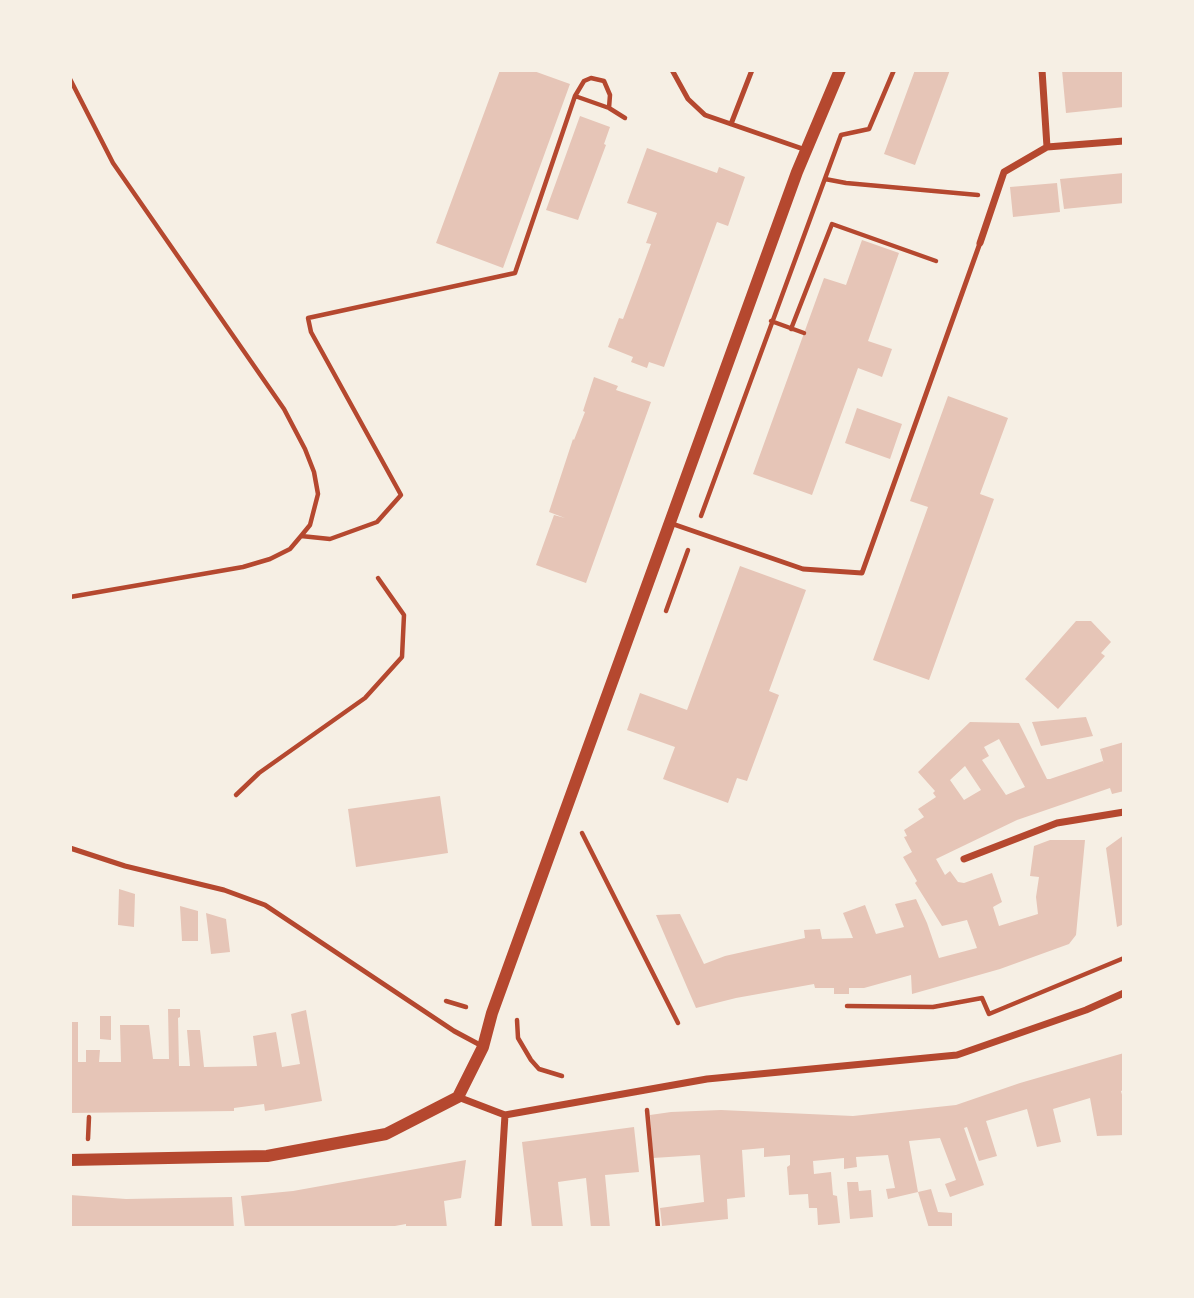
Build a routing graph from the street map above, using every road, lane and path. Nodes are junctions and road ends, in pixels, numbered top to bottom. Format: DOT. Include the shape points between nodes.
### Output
graph roads {
  1 [pos="672,70"];
  2 [pos="752,70"];
  3 [pos="840,70"];
  4 [pos="894,70"];
  5 [pos="1042,70"];
  6 [pos="70,79"];
  7 [pos="72,91"];
  8 [pos="575,96"];
  9 [pos="609,108"];
  10 [pos="625,118"];
  11 [pos="730,124"];
  12 [pos="1124,141"];
  13 [pos="1047,147"];
  14 [pos="806,150"];
  15 [pos="825,179"];
  16 [pos="970,194"];
  17 [pos="980,243"];
  18 [pos="936,261"];
  19 [pos="771,321"];
  20 [pos="792,329"];
  21 [pos="804,333"];
  22 [pos="670,523"];
  23 [pos="695,532"];
  24 [pos="301,536"];
  25 [pos="377,578"];
  26 [pos="70,597"];
  27 [pos="661,624"];
  28 [pos="236,795"];
  29 [pos="568,804"];
  30 [pos="1124,812"];
  31 [pos="587,820"];
  32 [pos="582,833"];
  33 [pos="578,846"];
  34 [pos="70,848"];
  35 [pos="964,859"];
  36 [pos="1124,958"];
  37 [pos="1124,993"];
  38 [pos="847,1006"];
  39 [pos="519,1014"];
  40 [pos="678,1023"];
  41 [pos="483,1047"];
  42 [pos="562,1076"];
  43 [pos="646,1090"];
  44 [pos="458,1097"];
  45 [pos="506,1115"];
  46 [pos="70,1160"];
  47 [pos="498,1228"];
  48 [pos="658,1228"];
  1 -- 11 [label="lane" via="697,109"];
  2 -- 11 [label="lane"];
  3 -- 14 [label="street"];
  4 -- 15 [label="path" via="869,129 841,135"];
  5 -- 13 [label="street"];
  6 -- 7 [label="path"];
  7 -- 24 [label="path" via="113,163 284,409 314,472 318,494 310,524"];
  8 -- 9 [label="path"];
  8 -- 9 [label="path" via="591,78 604,81 610,94"];
  8 -- 24 [label="path" via="514,273 308,318 311,332 401,495 377,522 330,539"];
  9 -- 10 [label="path"];
  11 -- 14 [label="lane"];
  12 -- 13 [label="street"];
  13 -- 17 [label="street" via="1004,172"];
  14 -- 22 [label="street"];
  15 -- 16 [label="path"];
  15 -- 19 [label="path"];
  17 -- 23 [label="lane" via="862,573 803,569"];
  18 -- 20 [label="path" via="832,224"];
  19 -- 20 [label="path"];
  19 -- 23 [label="path"];
  20 -- 21 [label="path"];
  22 -- 23 [label="lane"];
  22 -- 29 [label="street"];
  23 -- 27 [label="path"];
  24 -- 26 [label="path" via="290,549 243,567"];
  25 -- 28 [label="path" via="404,615 402,657 365,698"];
  29 -- 32 [label="path"];
  29 -- 41 [label="street"];
  30 -- 35 [label="street" via="1057,823"];
  31 -- 32 [label="path"];
  32 -- 33 [label="path"];
  32 -- 40 [label="path"];
  34 -- 41 [label="lane" via="265,905"];
  36 -- 38 [label="path" via="989,1014 982,998 933,1007"];
  37 -- 43 [label="street" via="957,1055 707,1079"];
  39 -- 42 [label="path" via="518,1038 531,1060 539,1069"];
  41 -- 44 [label="street"];
  43 -- 45 [label="street"];
  43 -- 48 [label="path"];
  44 -- 45 [label="street"];
  44 -- 46 [label="street" via="386,1134 267,1156"];
  45 -- 47 [label="street"];
}
